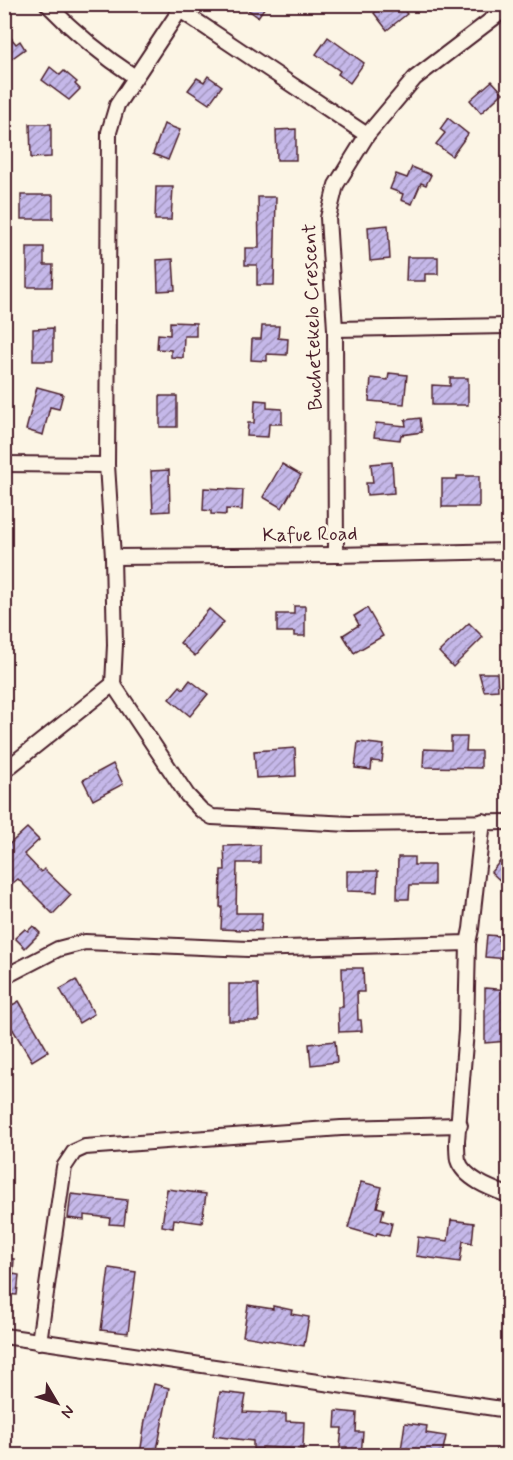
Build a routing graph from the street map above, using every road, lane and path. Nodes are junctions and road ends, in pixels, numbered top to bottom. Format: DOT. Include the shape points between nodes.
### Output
graph roads {
  1 [pos="47,4"];
  2 [pos="182,7"];
  3 [pos="508,7"];
  4 [pos="135,77"];
  5 [pos="367,135"];
  6 [pos="508,326"];
  7 [pos="335,329"];
  8 [pos="4,464"];
  9 [pos="107,465"];
  10 [pos="508,551"];
  11 [pos="336,555"];
  12 [pos="113,557"];
  13 [pos="113,684"];
  14 [pos="4,771"];
  15 [pos="483,821"];
  16 [pos="508,822"];
  17 [pos="468,943"];
  18 [pos="4,977"];
  19 [pos="460,1125"];
  20 [pos="508,1196"];
  21 [pos="4,1336"];
  22 [pos="39,1342"];
  23 [pos="508,1410"];
  1 -- 4 [label="street" via="103,56"];
  2 -- 4 [label="street"];
  2 -- 5 [label="street"];
  3 -- 5 [label="street, Buchetekelo Crescent" via="415,78"];
  4 -- 9 [label="street" via="117,105 109,132"];
  5 -- 7 [label="street, Buchetekelo Crescent" via="336,185 328,218"];
  6 -- 7 [label="street"];
  7 -- 11 [label="street, Buchetekelo Crescent"];
  8 -- 9 [label="street"];
  9 -- 12 [label="street"];
  10 -- 11 [label="street, Kafue Road"];
  11 -- 12 [label="street, Kafue Road"];
  12 -- 13 [label="street"];
  13 -- 14 [label="street"];
  13 -- 15 [label="street" via="187,795 212,817 350,824"];
  15 -- 16 [label="street"];
  15 -- 17 [label="street"];
  17 -- 18 [label="street" via="248,949 85,942 58,949"];
  17 -- 19 [label="street"];
  19 -- 20 [label="street" via="457,1141 461,1167 477,1181"];
  19 -- 22 [label="street" via="341,1128 74,1152 64,1167"];
  21 -- 22 [label="street"];
  22 -- 23 [label="street"];
}
